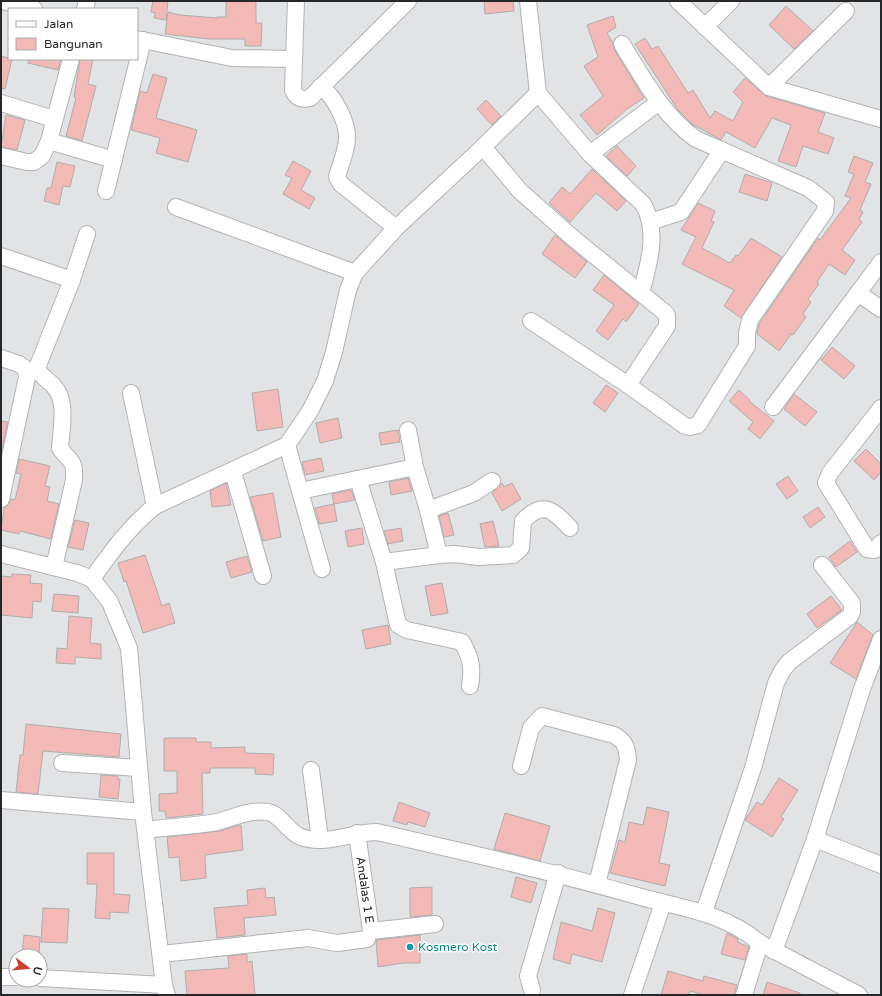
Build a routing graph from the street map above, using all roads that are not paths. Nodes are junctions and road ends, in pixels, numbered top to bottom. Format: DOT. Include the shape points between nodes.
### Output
graph roads {
  1 [pos="3,1"];
  2 [pos="296,1"];
  3 [pos="408,1"];
  4 [pos="528,1"];
  5 [pos="678,1"];
  6 [pos="731,1"];
  7 [pos="30,8"];
  8 [pos="846,11"];
  9 [pos="705,27"];
  10 [pos="140,39"];
  11 [pos="622,44"];
  12 [pos="293,59"];
  13 [pos="71,60"];
  14 [pos="135,60"];
  15 [pos="320,87"];
  16 [pos="769,87"];
  17 [pos="538,93"];
  18 [pos="659,102"];
  19 [pos="1,103"];
  20 [pos="54,119"];
  21 [pos="881,119"];
  22 [pos="49,141"];
  23 [pos="483,147"];
  24 [pos="722,150"];
  25 [pos="590,154"];
  26 [pos="1,156"];
  27 [pos="114,160"];
  28 [pos="106,191"];
  29 [pos="176,206"];
  30 [pos="650,222"];
  31 [pos="396,228"];
  32 [pos="87,234"];
  33 [pos="1,256"];
  34 [pos="881,262"];
  35 [pos="355,273"];
  36 [pos="72,280"];
  37 [pos="641,293"];
  38 [pos="858,293"];
  39 [pos="881,309"];
  40 [pos="531,321"];
  41 [pos="1,358"];
  42 [pos="27,377"];
  43 [pos="50,383"];
  44 [pos="628,385"];
  45 [pos="131,393"];
  46 [pos="773,407"];
  47 [pos="881,408"];
  48 [pos="408,430"];
  49 [pos="287,445"];
  50 [pos="415,467"];
  51 [pos="233,472"];
  52 [pos="358,479"];
  53 [pos="492,482"];
  54 [pos="300,491"];
  55 [pos="1,499"];
  56 [pos="155,506"];
  57 [pos="428,510"];
  58 [pos="570,528"];
  59 [pos="881,543"];
  60 [pos="1,554"];
  61 [pos="439,555"];
  62 [pos="384,562"];
  63 [pos="822,565"];
  64 [pos="54,567"];
  65 [pos="322,569"];
  66 [pos="263,576"];
  67 [pos="92,579"];
  68 [pos="881,639"];
  69 [pos="470,686"];
  70 [pos="62,763"];
  71 [pos="521,766"];
  72 [pos="139,768"];
  73 [pos="311,770"];
  74 [pos="1,800"];
  75 [pos="144,812"];
  76 [pos="146,830"];
  77 [pos="357,833"];
  78 [pos="815,839"];
  79 [pos="320,840"];
  80 [pos="881,865"];
  81 [pos="558,873"];
  82 [pos="598,884"];
  83 [pos="663,903"];
  84 [pos="704,912"];
  85 [pos="435,924"];
  86 [pos="367,939"];
  87 [pos="767,947"];
  88 [pos="162,954"];
  89 [pos="48,979"];
  90 [pos="166,990"];
  91 [pos="532,990"];
  92 [pos="840,991"];
  93 [pos="632,995"];
  94 [pos="744,995"];
  95 [pos="859,995"];
  1 -- 7 [label="street"];
  2 -- 12 [label="street"];
  3 -- 15 [label="street"];
  4 -- 17 [label="street"];
  5 -- 9 [label="street"];
  6 -- 9 [label="street"];
  8 -- 16 [label="street"];
  9 -- 16 [label="street"];
  10 -- 12 [label="street" via="232,58"];
  11 -- 18 [label="street"];
  12 -- 15 [label="street" via="294,94 304,99 310,98"];
  13 -- 20 [label="street"];
  14 -- 27 [label="street"];
  15 -- 31 [label="street" via="332,96 347,130 346,148 337,178"];
  16 -- 21 [label="street"];
  17 -- 23 [label="street"];
  17 -- 25 [label="street"];
  18 -- 24 [label="street" via="682,130"];
  18 -- 25 [label="street"];
  19 -- 20 [label="street"];
  20 -- 22 [label="street"];
  22 -- 26 [label="street" via="42,156 34,162"];
  22 -- 27 [label="street"];
  23 -- 31 [label="street"];
  23 -- 37 [label="street" via="520,191"];
  24 -- 30 [label="street" via="681,212"];
  24 -- 44 [label="street" via="808,188 824,199 825,211 750,320 745,350 698,424 685,426"];
  25 -- 30 [label="street" via="642,204"];
  27 -- 28 [label="street"];
  29 -- 35 [label="street"];
  30 -- 37 [label="street" via="651,251"];
  31 -- 35 [label="street"];
  32 -- 36 [label="street"];
  33 -- 36 [label="street"];
  34 -- 38 [label="street"];
  35 -- 49 [label="street" via="348,290 325,381 310,411"];
  36 -- 43 [label="street" via="37,368 42,378"];
  37 -- 44 [label="street" via="667,315 667,326"];
  38 -- 39 [label="street"];
  38 -- 46 [label="street"];
  40 -- 44 [label="street"];
  41 -- 42 [label="street" via="26,369"];
  42 -- 43 [label="street"];
  42 -- 55 [label="street"];
  43 -- 64 [label="street" via="57,390 61,406 60,448 75,467"];
  45 -- 56 [label="street"];
  47 -- 59 [label="street" via="830,473 826,483 866,549 875,550"];
  48 -- 50 [label="street"];
  49 -- 51 [label="street"];
  49 -- 54 [label="street"];
  50 -- 52 [label="street"];
  50 -- 57 [label="street"];
  51 -- 56 [label="street"];
  51 -- 66 [label="street"];
  52 -- 54 [label="street"];
  52 -- 62 [label="street"];
  53 -- 57 [label="street" via="474,493"];
  54 -- 65 [label="street"];
  56 -- 67 [label="street" via="132,526"];
  57 -- 61 [label="street"];
  58 -- 61 [label="street" via="555,512 545,508 532,512 523,521 521,548 513,555"];
  60 -- 64 [label="street"];
  61 -- 62 [label="street"];
  62 -- 69 [label="street" via="398,625 407,630 462,642 470,656"];
  63 -- 84 [label="street" via="852,603 852,612 789,662 776,683 753,768"];
  64 -- 67 [label="street"];
  67 -- 72 [label="street" via="110,602 129,648"];
  68 -- 78 [label="street" via="862,689"];
  70 -- 72 [label="street"];
  71 -- 82 [label="street" via="531,728 542,716 624,740 628,749 628,760"];
  72 -- 75 [label="street"];
  73 -- 79 [label="street"];
  74 -- 75 [label="street"];
  75 -- 76 [label="street"];
  76 -- 79 [label="street" via="216,822 256,812 267,812 279,818 294,834 302,838"];
  76 -- 88 [label="street"];
  77 -- 79 [label="street"];
  77 -- 81 [label="street" via="377,832"];
  77 -- 85 [label="street, Andalas 1 E" via="371,931"];
  78 -- 80 [label="street"];
  78 -- 87 [label="street"];
  81 -- 82 [label="street"];
  81 -- 91 [label="street" via="528,976"];
  82 -- 83 [label="street"];
  83 -- 84 [label="street"];
  83 -- 93 [label="street"];
  84 -- 87 [label="street" via="747,932"];
  86 -- 88 [label="street" via="337,943 308,938"];
  87 -- 92 [label="street"];
  87 -- 94 [label="street"];
  88 -- 90 [label="street"];
  89 -- 90 [label="street"];
  92 -- 95 [label="street"];
}
